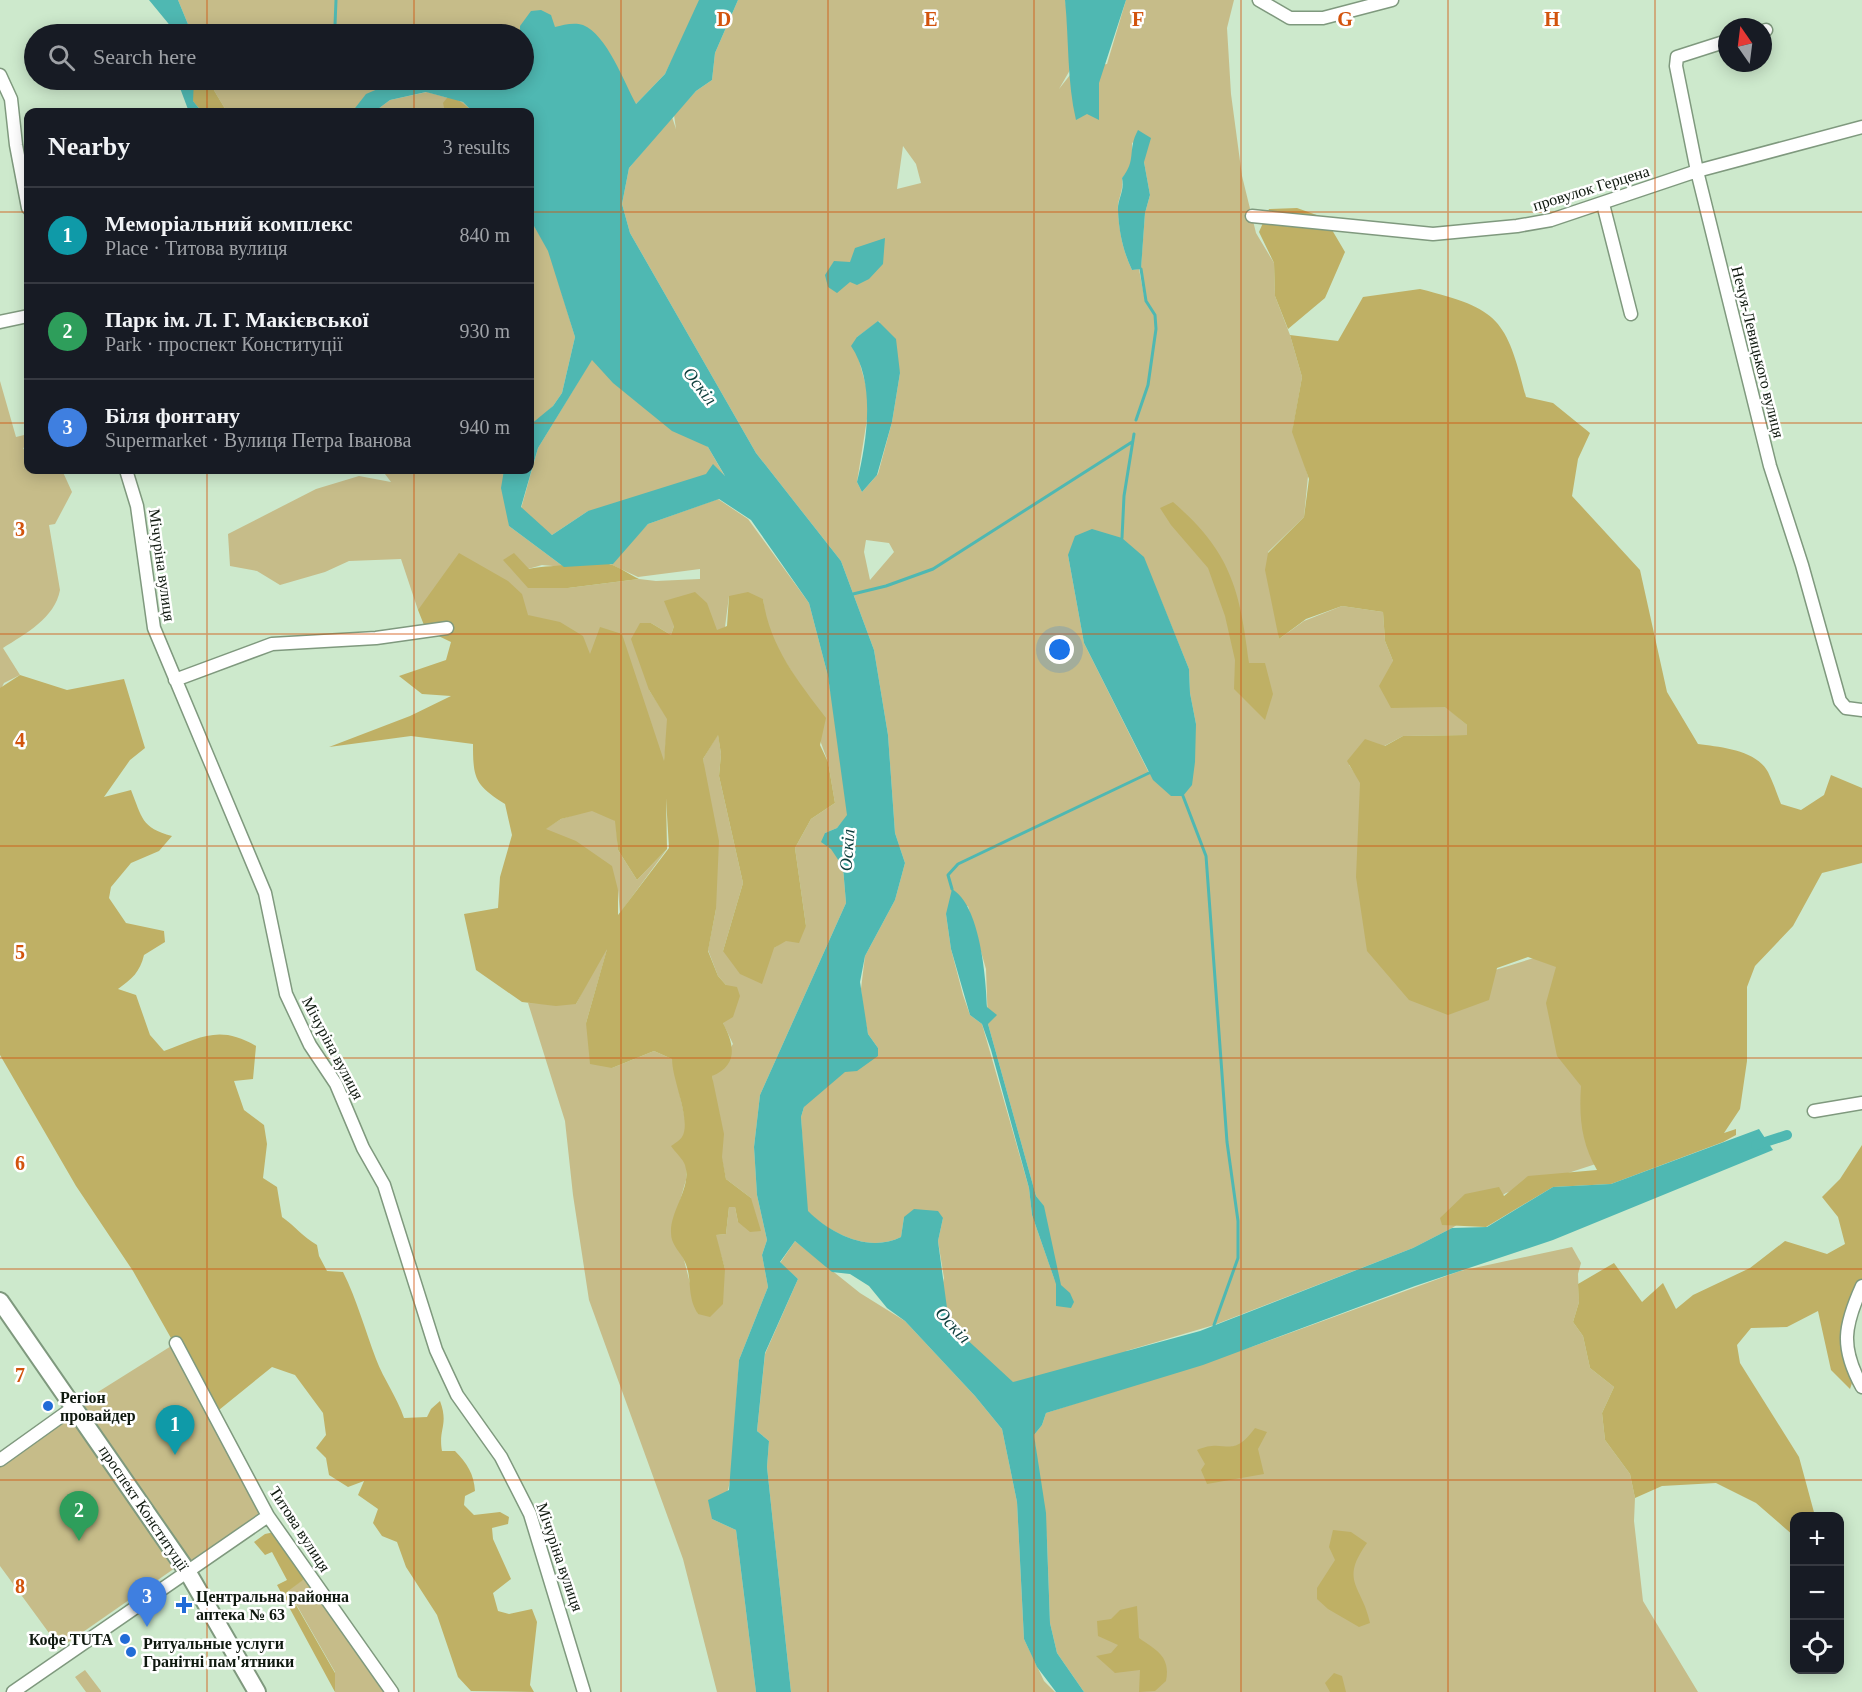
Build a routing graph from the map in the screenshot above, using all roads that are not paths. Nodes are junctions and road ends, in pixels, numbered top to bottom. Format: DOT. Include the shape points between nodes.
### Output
graph roads {
  1 [pos="1259,0"];
  2 [pos="1392,0"];
  3 [pos="1718,44"];
  4 [pos="0,75"];
  5 [pos="1862,128"];
  6 [pos="1697,171"];
  7 [pos="24,187"];
  8 [pos="1604,204"];
  9 [pos="1252,216"];
  10 [pos="1631,314"];
  11 [pos="24,317"];
  12 [pos="0,322"];
  13 [pos="127,474"];
  14 [pos="447,627"];
  15 [pos="175,680"];
  16 [pos="1862,710"];
  17 [pos="1862,1103"];
  18 [pos="1815,1112"];
  19 [pos="1862,1286"];
  20 [pos="0,1301"];
  21 [pos="176,1343"];
  22 [pos="1862,1387"];
  23 [pos="75,1407"];
  24 [pos="0,1460"];
  25 [pos="268,1516"];
  26 [pos="187,1570"];
  27 [pos="14,1692"];
  28 [pos="257,1692"];
  29 [pos="392,1692"];
  30 [pos="585,1692"];
  1 -- 2 [label="street" via="1290,18 1323,18"];
  3 -- 6 [label="street, Нечуя-Левицького вулиця" via="1677,57"];
  4 -- 7 [label="street" via="11,99"];
  5 -- 6 [label="street, провулок Герцена"];
  6 -- 8 [label="street, провулок Герцена"];
  6 -- 16 [label="street, Нечуя-Левицького вулиця" via="1770,466 1840,702 1846,708"];
  8 -- 9 [label="street, провулок Герцена" via="1517,226 1433,234"];
  8 -- 10 [label="street"];
  11 -- 12 [label="street"];
  13 -- 15 [label="street, Мічуріна вулиця" via="137,506 154,628"];
  14 -- 15 [label="street" via="376,638 272,644"];
  15 -- 30 [label="street, Мічуріна вулиця" via="265,893 286,994 310,1045 336,1084 363,1148 384,1185 436,1350 457,1395 501,1457 530,1514"];
  17 -- 18 [label="street"];
  19 -- 22 [label="street" via="1846,1330 1847,1352"];
  20 -- 23 [label="main road, проспект Конституції"];
  21 -- 25 [label="street, Титова вулиця"];
  23 -- 24 [label="street"];
  23 -- 26 [label="main road, проспект Конституції"];
  25 -- 26 [label="street"];
  25 -- 29 [label="street, Титова вулиця"];
  26 -- 27 [label="street"];
  26 -- 28 [label="main road, проспект Конституції"];
}
